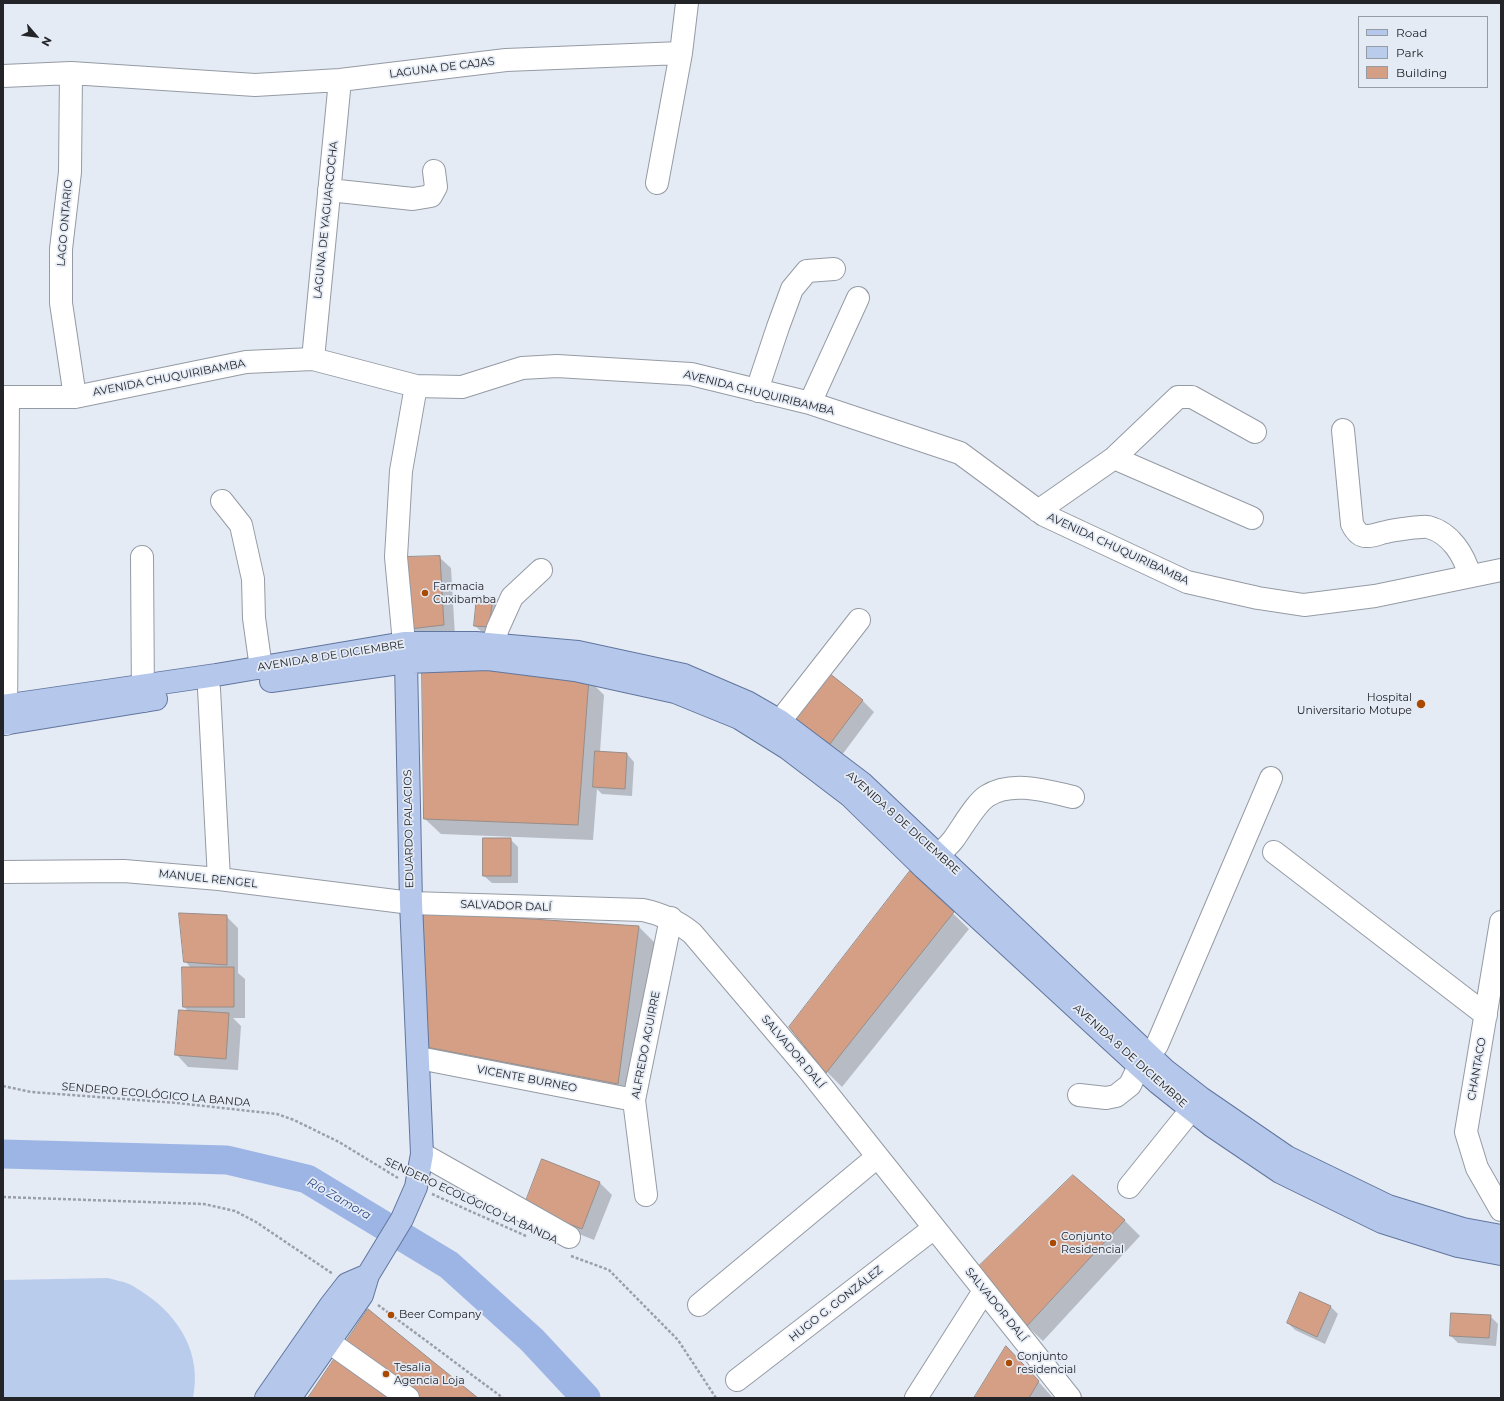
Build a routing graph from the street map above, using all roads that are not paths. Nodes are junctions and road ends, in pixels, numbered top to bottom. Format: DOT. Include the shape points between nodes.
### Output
graph roads {
  1 [pos="687,3"];
  2 [pos="681,53"];
  3 [pos="71,73"];
  4 [pos="3,76"];
  5 [pos="340,80"];
  6 [pos="434,171"];
  7 [pos="656,183"];
  8 [pos="329,190"];
  9 [pos="834,269"];
  10 [pos="858,298"];
  11 [pos="313,360"];
  12 [pos="416,386"];
  13 [pos="758,391"];
  14 [pos="6,397"];
  15 [pos="75,397"];
  16 [pos="810,403"];
  17 [pos="1343,430"];
  18 [pos="1255,432"];
  19 [pos="1114,458"];
  20 [pos="222,500"];
  21 [pos="1038,511"];
  22 [pos="1252,518"];
  23 [pos="142,557"];
  24 [pos="541,570"];
  25 [pos="1501,570"];
  26 [pos="1470,576"];
  27 [pos="859,620"];
  28 [pos="490,652"];
  29 [pos="405,653"];
  30 [pos="261,668"];
  31 [pos="209,689"];
  32 [pos="142,693"];
  33 [pos="4,715"];
  34 [pos="780,721"];
  35 [pos="1271,778"];
  36 [pos="1073,797"];
  37 [pos="1274,852"];
  38 [pos="931,862"];
  39 [pos="3,872"];
  40 [pos="219,879"];
  41 [pos="411,903"];
  42 [pos="671,918"];
  43 [pos="1501,922"];
  44 [pos="1486,1015"];
  45 [pos="419,1058"];
  46 [pos="1144,1060"];
  47 [pos="1079,1095"];
  48 [pos="634,1100"];
  49 [pos="1191,1110"];
  50 [pos="422,1154"];
  51 [pos="878,1157"];
  52 [pos="1129,1187"];
  53 [pos="646,1195"];
  54 [pos="1501,1210"];
  55 [pos="934,1228"];
  56 [pos="1501,1236"];
  57 [pos="567,1245"];
  58 [pos="1501,1254"];
  59 [pos="363,1279"];
  60 [pos="984,1291"];
  61 [pos="699,1305"];
  62 [pos="329,1342"];
  63 [pos="737,1380"];
  64 [pos="266,1398"];
  65 [pos="290,1398"];
  66 [pos="408,1398"];
  67 [pos="916,1398"];
  68 [pos="1070,1398"];
  1 -- 2 [label="street"];
  2 -- 5 [label="street, LAGUNA DE CAJAS" via="506,60"];
  2 -- 7 [label="street"];
  3 -- 4 [label="street, LAGUNA DE CAJAS"];
  3 -- 5 [label="street, LAGUNA DE CAJAS" via="255,85"];
  3 -- 15 [label="street, LAGO ONTARIO" via="70,172 61,249 61,303"];
  5 -- 8 [label="street, LAGUNA DE YAGUARCOCHA"];
  6 -- 8 [label="street" via="436,187 430,196 419,198"];
  8 -- 11 [label="street, LAGUNA DE YAGUARCOCHA"];
  9 -- 13 [label="street" via="807,271 792,289"];
  10 -- 16 [label="street"];
  11 -- 12 [label="street, AVENIDA CHUQUIRIBAMBA"];
  11 -- 15 [label="street, AVENIDA CHUQUIRIBAMBA" via="246,362"];
  12 -- 13 [label="street, AVENIDA CHUQUIRIBAMBA" via="462,387 522,368 557,366 691,374"];
  12 -- 29 [label="street, EDUARDO PALACIOS" via="401,471 396,557"];
  13 -- 16 [label="street, AVENIDA CHUQUIRIBAMBA"];
  14 -- 15 [label="street, AVENIDA CHUQUIRIBAMBA"];
  14 -- 33 [label="street"];
  16 -- 21 [label="street, AVENIDA CHUQUIRIBAMBA" via="960,453"];
  17 -- 26 [label="street" via="1352,524 1356,532 1367,536 1386,531 1427,527 1440,532 1453,542 1466,561"];
  18 -- 19 [label="street" via="1192,397 1178,397"];
  19 -- 21 [label="street"];
  19 -- 22 [label="street"];
  20 -- 30 [label="street" via="241,525 253,579 254,618"];
  21 -- 26 [label="street, AVENIDA CHUQUIRIBAMBA" via="1187,582 1304,605 1375,596"];
  23 -- 32 [label="street"];
  24 -- 28 [label="street" via="512,597"];
  25 -- 26 [label="street, AVENIDA CHUQUIRIBAMBA"];
  27 -- 34 [label="street"];
  28 -- 29 [label="main road, AVENIDA 8 DE DICIEMBRE"];
  28 -- 34 [label="main road, AVENIDA 8 DE DICIEMBRE" via="578,652 684,675 747,702"];
  28 -- 38 [label="main road, AVENIDA 8 DE DICIEMBRE" via="675,692 739,718 788,748"];
  29 -- 30 [label="main road, AVENIDA 8 DE DICIEMBRE"];
  29 -- 31 [label="main road, AVENIDA 8 DE DICIEMBRE"];
  29 -- 41 [label="main road, EDUARDO PALACIOS"];
  30 -- 32 [label="main road, AVENIDA 8 DE DICIEMBRE"];
  31 -- 32 [label="main road, AVENIDA 8 DE DICIEMBRE"];
  31 -- 40 [label="street"];
  32 -- 33 [label="main road, AVENIDA 8 DE DICIEMBRE"];
  34 -- 38 [label="main road, AVENIDA 8 DE DICIEMBRE" via="862,783"];
  35 -- 46 [label="street" via="1157,1045"];
  36 -- 38 [label="street" via="1020,788 986,796 953,840"];
  37 -- 44 [label="street"];
  38 -- 46 [label="main road, AVENIDA 8 DE DICIEMBRE"];
  39 -- 40 [label="street, MANUEL RENGEL" via="124,871"];
  40 -- 41 [label="street, MANUEL RENGEL"];
  41 -- 42 [label="street, SALVADOR DALÍ" via="643,910"];
  41 -- 45 [label="main road, EDUARDO PALACIOS"];
  42 -- 48 [label="street, ALFREDO AGUIRRE"];
  42 -- 51 [label="street, SALVADOR DALÍ" via="692,933 811,1073"];
  43 -- 44 [label="street, CHANTACO"];
  44 -- 54 [label="street, CHANTACO" via="1466,1132 1477,1168"];
  45 -- 48 [label="street, VICENTE BURNEO"];
  45 -- 50 [label="main road, EDUARDO PALACIOS"];
  46 -- 47 [label="street" via="1130,1086 1116,1096 1106,1098"];
  46 -- 49 [label="main road, AVENIDA 8 DE DICIEMBRE"];
  46 -- 56 [label="main road, AVENIDA 8 DE DICIEMBRE" via="1166,1070 1201,1098 1287,1157 1388,1206 1463,1229"];
  48 -- 53 [label="street, ALFREDO AGUIRRE"];
  49 -- 52 [label="street"];
  49 -- 58 [label="main road, AVENIDA 8 DE DICIEMBRE" via="1280,1172 1382,1222 1458,1246"];
  50 -- 57 [label="street"];
  50 -- 59 [label="main road, EDUARDO PALACIOS" via="416,1187 402,1219"];
  51 -- 55 [label="street, SALVADOR DALÍ"];
  51 -- 61 [label="street"];
  55 -- 60 [label="street, SALVADOR DALÍ"];
  55 -- 63 [label="street, HUGO G. GONZÁLEZ"];
  59 -- 62 [label="main road"];
  59 -- 64 [label="main road" via="330,1306"];
  60 -- 67 [label="street"];
  60 -- 68 [label="street, SALVADOR DALÍ"];
  62 -- 65 [label="main road"];
  62 -- 66 [label="street"];
}
